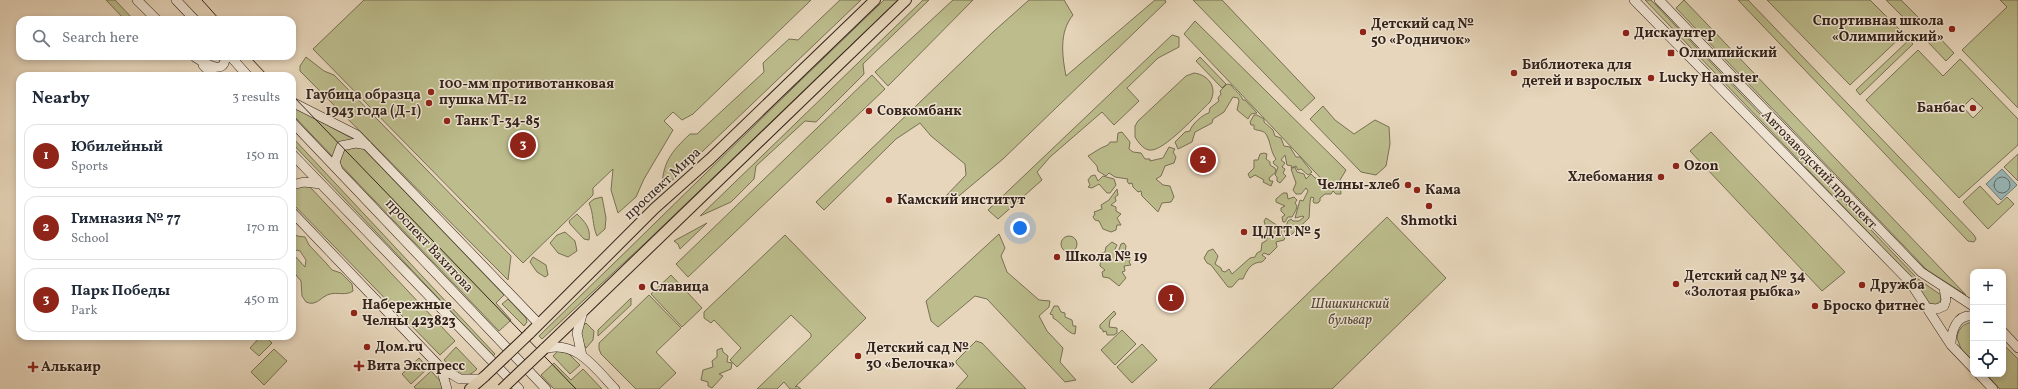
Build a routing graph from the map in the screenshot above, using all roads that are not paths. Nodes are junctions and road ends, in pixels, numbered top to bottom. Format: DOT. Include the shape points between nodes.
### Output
graph roads {
  1 [pos="137,0"];
  2 [pos="176,0"];
  3 [pos="875,0"];
  4 [pos="906,0"];
  5 [pos="1634,0"];
  6 [pos="1659,0"];
  7 [pos="153,16"];
  8 [pos="191,16"];
  9 [pos="197,60"];
  10 [pos="199,60"];
  11 [pos="225,60"];
  12 [pos="234,60"];
  13 [pos="210,72"];
  14 [pos="244,72"];
  15 [pos="296,104"];
  16 [pos="296,126"];
  17 [pos="367,145"];
  18 [pos="296,158"];
  19 [pos="339,172"];
  20 [pos="296,184"];
  21 [pos="321,184"];
  22 [pos="296,216"];
  23 [pos="1944,288"];
  24 [pos="1971,305"];
  25 [pos="1927,308"];
  26 [pos="583,311"];
  27 [pos="1970,316"];
  28 [pos="539,324"];
  29 [pos="2006,335"];
  30 [pos="1951,345"];
  31 [pos="544,348"];
  32 [pos="2018,348"];
  33 [pos="582,356"];
  34 [pos="1970,365"];
  35 [pos="441,368"];
  36 [pos="483,377"];
  37 [pos="1981,377"];
  38 [pos="447,389"];
  39 [pos="470,389"];
  40 [pos="502,389"];
  41 [pos="519,389"];
  42 [pos="546,389"];
  43 [pos="614,389"];
  44 [pos="1993,389"];
  1 -- 7 [label="main road"];
  2 -- 8 [label="main road"];
  3 -- 28 [label="main road, проспект Мира" via="710,159 655,208"];
  4 -- 26 [label="main road"];
  5 -- 25 [label="main road, Автозаводский проспект" via="1910,282"];
  6 -- 23 [label="main road, Автозаводский проспект" via="1921,272"];
  9 -- 13 [label="main road"];
  10 -- 11 [label="main road" via="218,68"];
  12 -- 14 [label="main road"];
  15 -- 17 [label="main road" via="357,135"];
  16 -- 19 [label="main road, проспект Вахитова"];
  17 -- 19 [label="main road" via="348,143 341,146 336,162"];
  17 -- 28 [label="main road"];
  18 -- 21 [label="main road"];
  19 -- 42 [label="main road, проспект Вахитова"];
  20 -- 21 [label="main road"];
  21 -- 41 [label="main road"];
  22 -- 35 [label="main road"];
  23 -- 24 [label="main road, Автозаводский проспект"];
  23 -- 25 [label="main road" via="1944,306 1937,309"];
  25 -- 30 [label="main road, Автозаводский проспект"];
  26 -- 31 [label="main road"];
  26 -- 33 [label="main road" via="577,333"];
  27 -- 30 [label="main road" via="1963,317 1957,322 1951,336"];
  28 -- 36 [label="main road, проспект Мира, bridge"];
  29 -- 32 [label="main road"];
  30 -- 34 [label="main road, Автозаводский проспект"];
  31 -- 33 [label="main road" via="563,346"];
  31 -- 40 [label="main road, bridge"];
  33 -- 43 [label="main road"];
  35 -- 36 [label="main road" via="460,379"];
  35 -- 38 [label="main road"];
  36 -- 39 [label="main road, проспект Мира"];
  37 -- 44 [label="main road"];
}
